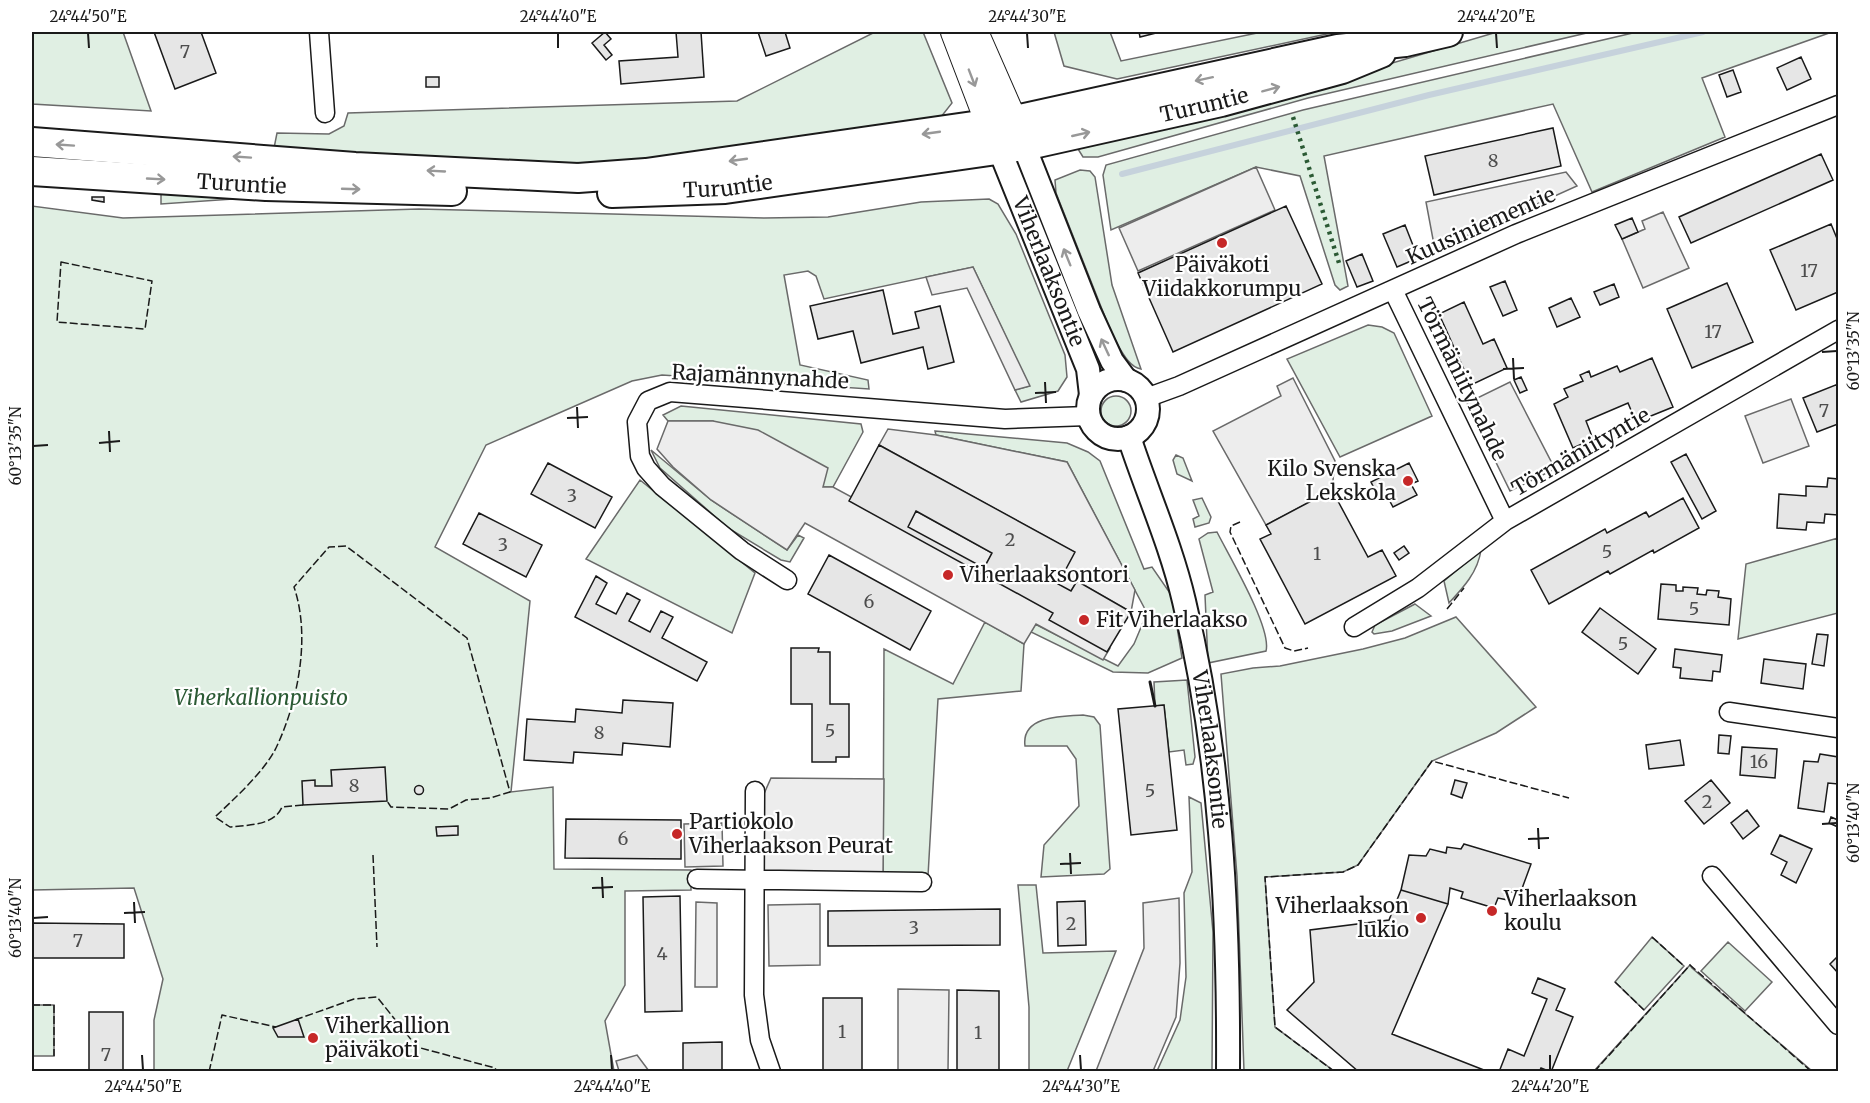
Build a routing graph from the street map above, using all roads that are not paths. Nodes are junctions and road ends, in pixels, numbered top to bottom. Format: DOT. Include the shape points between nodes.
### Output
graph roads {
  1 [pos="319,32"];
  2 [pos="954,32"];
  3 [pos="975,32"];
  4 [pos="1448,32"];
  5 [pos="1839,105"];
  6 [pos="325,113"];
  7 [pos="1007,135"];
  8 [pos="32,142"];
  9 [pos="32,171"];
  10 [pos="1393,290"];
  11 [pos="1839,330"];
  12 [pos="1126,380"];
  13 [pos="1146,398"];
  14 [pos="1089,405"];
  15 [pos="1129,438"];
  16 [pos="1505,521"];
  17 [pos="787,580"];
  18 [pos="1354,627"];
  19 [pos="1730,712"];
  20 [pos="1839,728"];
  21 [pos="755,790"];
  22 [pos="1712,876"];
  23 [pos="697,879"];
  24 [pos="755,880"];
  25 [pos="922,882"];
  26 [pos="1839,1024"];
  27 [pos="771,1071"];
  28 [pos="1228,1071"];
  1 -- 6 [label="street"];
  2 -- 7 [label="main road, one-way"];
  3 -- 7 [label="main road" via="995,84"];
  4 -- 7 [label="main road, Turuntie" via="1405,42 1331,72 1221,102"];
  5 -- 10 [label="street, Kuusiniementie" via="1516,234"];
  7 -- 8 [label="main road, Turuntie, one-way" via="578,178 356,167"];
  9 -- 7 [label="main road, Turuntie, one-way" via="355,189 658,193 725,189"];
  12 -- 7 [label="street, Viherlaaksontie, one-way" via="1112,361"];
  7 -- 14 [label="street, Viherlaaksontie" via="1088,369"];
  10 -- 13 [label="street, Kuusiniementie"];
  10 -- 16 [label="street, Törmäniitynahde"];
  11 -- 16 [label="street, Törmäniityntie"];
  12 -- 13 [label="street"];
  12 -- 14 [label="street" via="1104,382"];
  13 -- 15 [label="street" via="1146,421"];
  14 -- 15 [label="street" via="1094,428 1102,435 1117,440"];
  14 -- 17 [label="street, Rajamännynahde" via="1005,419 670,392 648,400 637,422 640,456 646,468 662,486 742,551"];
  15 -- 28 [label="street, Viherlaaksontie" via="1184,599 1202,686 1223,884"];
  16 -- 18 [label="street, Törmäniityntie" via="1418,588"];
  19 -- 20 [label="street"];
  21 -- 24 [label="street"];
  22 -- 26 [label="street"];
  23 -- 24 [label="street"];
  24 -- 25 [label="street"];
  24 -- 27 [label="street" via="754,995 760,1040"];
}
